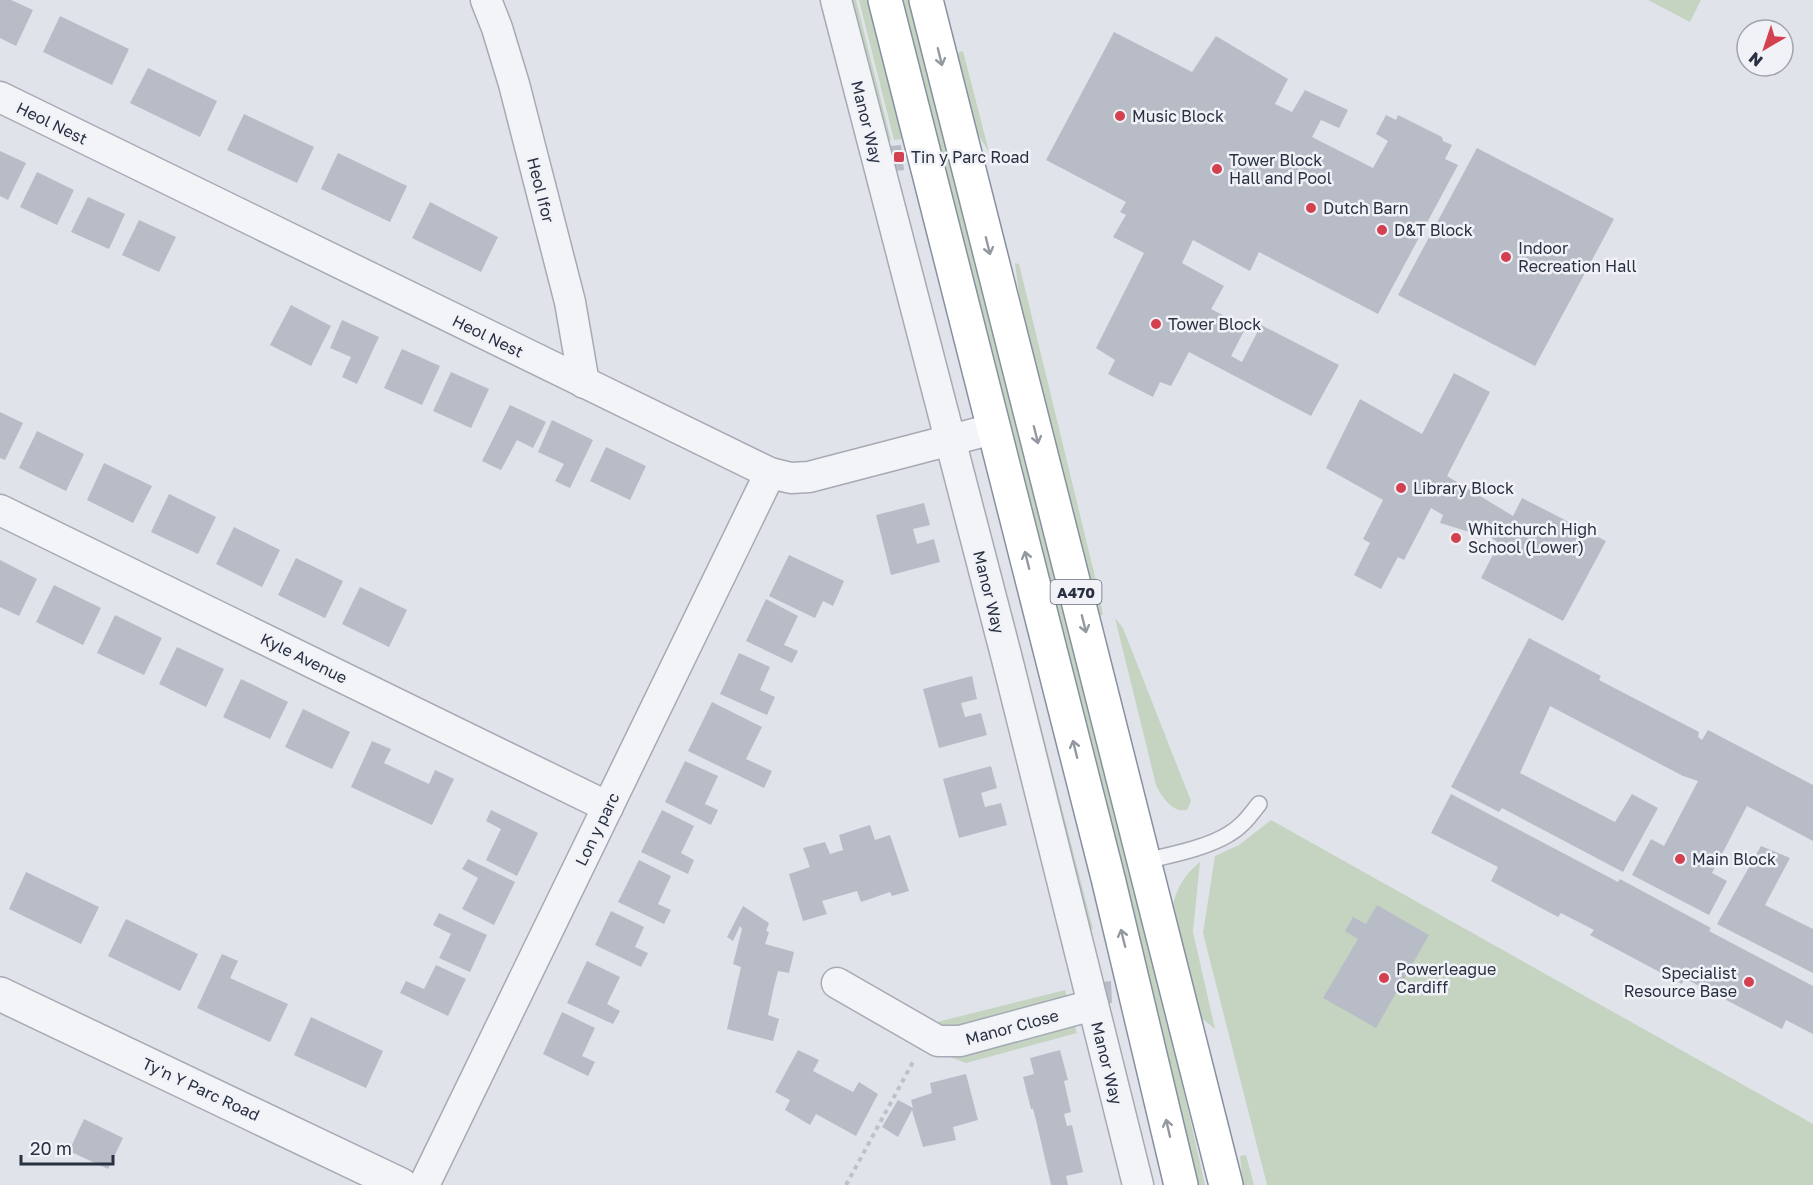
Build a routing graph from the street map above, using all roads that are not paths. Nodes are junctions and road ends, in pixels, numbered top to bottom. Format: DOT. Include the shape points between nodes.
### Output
graph roads {
  1 [pos="486,0"];
  2 [pos="836,0"];
  3 [pos="885,0"];
  4 [pos="926,0"];
  5 [pos="0,97"];
  6 [pos="584,383"];
  7 [pos="993,429"];
  8 [pos="951,441"];
  9 [pos="770,473"];
  10 [pos="0,510"];
  11 [pos="1259,804"];
  12 [pos="608,807"];
  13 [pos="1144,861"];
  14 [pos="837,983"];
  15 [pos="0,994"];
  16 [pos="1093,1005"];
  17 [pos="401,1185"];
  18 [pos="424,1185"];
  19 [pos="1138,1185"];
  20 [pos="1181,1185"];
  21 [pos="1226,1185"];
  1 -- 6 [label="street, Heol Ifor" via="523,117 570,302"];
  2 -- 8 [label="street, Manor Way"];
  3 -- 7 [label="highway, A470"];
  4 -- 13 [label="highway, A470, one-way"];
  5 -- 6 [label="street, Heol Nest"];
  6 -- 9 [label="street, Heol Nest"];
  7 -- 8 [label="street, Heol Nest"];
  20 -- 7 [label="highway, A470, one-way" via="1108,878"];
  8 -- 9 [label="street, Heol Nest" via="809,477"];
  8 -- 16 [label="street, Manor Way"];
  9 -- 12 [label="street, Lon y parc"];
  10 -- 12 [label="street, Kyle Avenue"];
  11 -- 13 [label="lane" via="1228,835"];
  12 -- 18 [label="street, Lon y parc"];
  13 -- 21 [label="highway, A470"];
  14 -- 16 [label="street, Manor Close" via="938,1041 948,1042"];
  15 -- 17 [label="street, Ty'n Y Parc Road"];
  16 -- 19 [label="street, Manor Way"];
}
